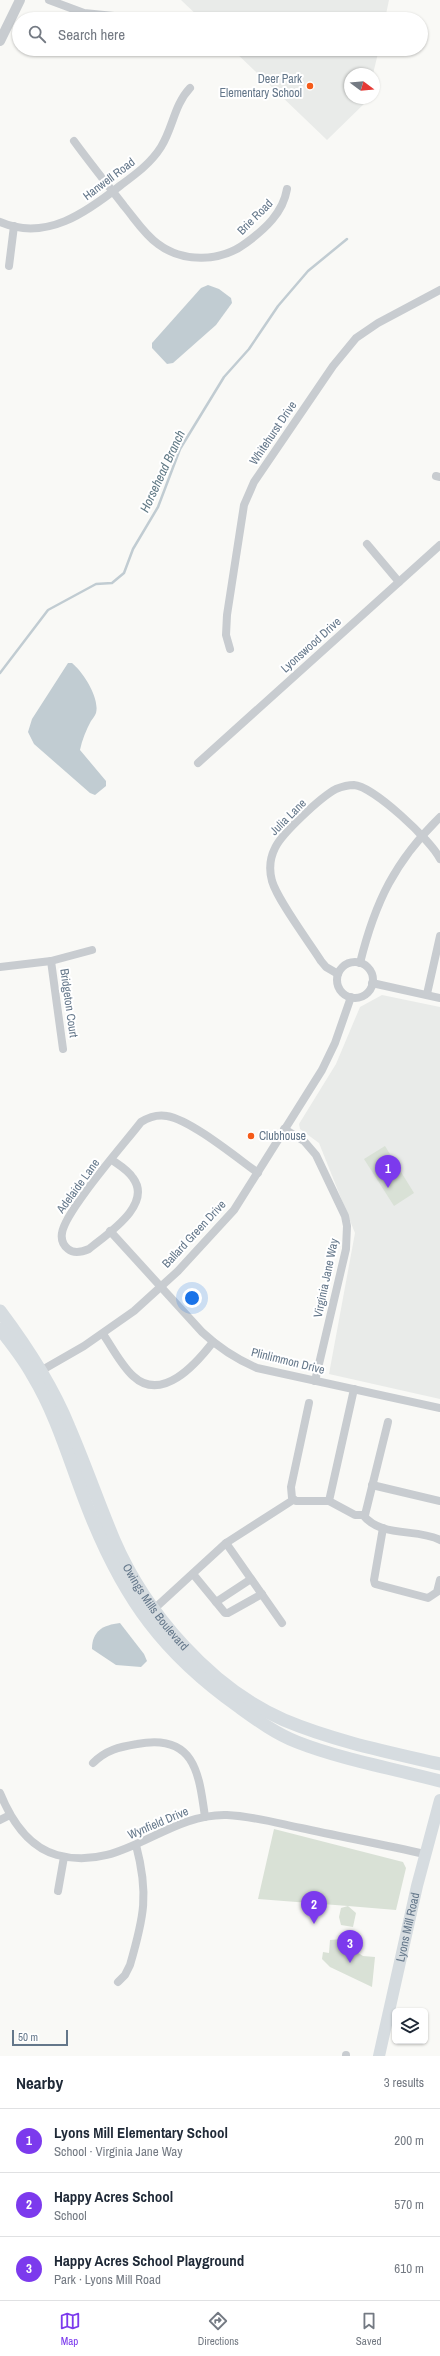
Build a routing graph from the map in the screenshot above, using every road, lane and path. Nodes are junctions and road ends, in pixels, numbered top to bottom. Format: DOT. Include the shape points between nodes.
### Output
graph roads {
  1 [pos="20,0"];
  2 [pos="49,0"];
  3 [pos="14,12"];
  4 [pos="84,12"];
  5 [pos="12,16"];
  6 [pos="0,41"];
  7 [pos="190,88"];
  8 [pos="74,141"];
  9 [pos="287,189"];
  10 [pos="113,192"];
  11 [pos="0,222"];
  12 [pos="14,226"];
  13 [pos="9,266"];
  14 [pos="440,290"];
  15 [pos="367,544"];
  16 [pos="440,545"];
  17 [pos="399,582"];
  18 [pos="230,649"];
  19 [pos="198,763"];
  20 [pos="440,816"];
  21 [pos="421,835"];
  22 [pos="440,859"];
  23 [pos="440,936"];
  24 [pos="92,950"];
  25 [pos="52,961"];
  26 [pos="360,963"];
  27 [pos="0,967"];
  28 [pos="338,974"];
  29 [pos="372,983"];
  30 [pos="427,994"];
  31 [pos="351,997"];
  32 [pos="440,998"];
  33 [pos="63,1049"];
  34 [pos="284,1129"];
  35 [pos="112,1160"];
  36 [pos="258,1173"];
  37 [pos="110,1231"];
  38 [pos="161,1286"];
  39 [pos="0,1311"];
  40 [pos="0,1329"];
  41 [pos="103,1334"];
  42 [pos="213,1342"];
  43 [pos="37,1373"];
  44 [pos="315,1381"];
  45 [pos="354,1389"];
  46 [pos="309,1403"];
  47 [pos="440,1408"];
  48 [pos="388,1422"];
  49 [pos="372,1485"];
  50 [pos="293,1500"];
  51 [pos="329,1501"];
  52 [pos="440,1502"];
  53 [pos="363,1515"];
  54 [pos="384,1528"];
  55 [pos="440,1540"];
  56 [pos="226,1543"];
  57 [pos="193,1574"];
  58 [pos="252,1579"];
  59 [pos="440,1580"];
  60 [pos="262,1594"];
  61 [pos="216,1602"];
  62 [pos="154,1609"];
  63 [pos="282,1623"];
  64 [pos="93,1763"];
  65 [pos="440,1764"];
  66 [pos="440,1781"];
  67 [pos="0,1793"];
  68 [pos="440,1800"];
  69 [pos="10,1815"];
  70 [pos="205,1817"];
  71 [pos="0,1820"];
  72 [pos="136,1845"];
  73 [pos="426,1854"];
  74 [pos="64,1857"];
  75 [pos="58,1891"];
  76 [pos="118,1982"];
  77 [pos="379,2056"];
  1 -- 3 [label="street"];
  2 -- 4 [label="street"];
  5 -- 6 [label="street"];
  7 -- 10 [label="street, Hanwell Road" via="182,96 166,138 153,158"];
  8 -- 10 [label="street, Brie Road"];
  9 -- 10 [label="street, Brie Road" via="280,210 258,234 229,253 206,258 181,255 158,244 146,234"];
  10 -- 12 [label="street, Hanwell Road" via="81,214 54,226"];
  11 -- 12 [label="street, Hanwell Road"];
  12 -- 13 [label="street"];
  14 -- 18 [label="street, Whitehurst Drive" via="378,323 352,342 254,482 244,505 226,615 226,635"];
  15 -- 17 [label="street"];
  16 -- 17 [label="street, Lyonswood Drive"];
  17 -- 19 [label="street, Lyonswood Drive"];
  20 -- 21 [label="street"];
  21 -- 22 [label="street, Julia Lane" via="432,845"];
  21 -- 26 [label="street" via="382,892 373,913"];
  21 -- 28 [label="street, Julia Lane" via="375,793 361,786 352,785 330,793 279,842 271,861 275,889 321,961"];
  23 -- 30 [label="street"];
  24 -- 25 [label="street"];
  25 -- 27 [label="street"];
  25 -- 33 [label="street, Bridgeton Court"];
  26 -- 28 [label="street" via="347,964"];
  26 -- 29 [label="street" via="370,971"];
  28 -- 31 [label="street" via="338,986"];
  29 -- 30 [label="street"];
  29 -- 31 [label="street" via="365,995"];
  30 -- 32 [label="street"];
  31 -- 34 [label="street, Ballard Green Drive" via="330,1055"];
  34 -- 36 [label="street, Ballard Green Drive"];
  34 -- 44 [label="street, Virginia Jane Way" via="304,1141 316,1155 345,1216 347,1226 346,1249"];
  35 -- 36 [label="street, Adelaide Lane" via="141,1122 158,1115 182,1121"];
  35 -- 37 [label="street, Adelaide Lane" via="133,1177 138,1188 134,1207"];
  35 -- 37 [label="street, Adelaide Lane" via="72,1213 62,1231 62,1239 70,1250 80,1252 89,1249"];
  36 -- 38 [label="street, Ballard Green Drive" via="234,1210 208,1240"];
  37 -- 38 [label="street, Plinlimmon Drive"];
  38 -- 41 [label="street, Ballard Green Drive" via="134,1311"];
  38 -- 42 [label="street, Plinlimmon Drive"];
  39 -- 43 [label="main road, Owings Mills Boulevard"];
  40 -- 43 [label="main road, Owings Mills Boulevard"];
  41 -- 42 [label="street" via="129,1372 140,1382 153,1385 167,1383 178,1377 200,1358"];
  41 -- 43 [label="street, Ballard Green Drive"];
  42 -- 44 [label="street, Plinlimmon Drive" via="240,1361 257,1368"];
  43 -- 62 [label="main road, Owings Mills Boulevard" via="69,1426 115,1542 134,1579"];
  43 -- 66 [label="main road, Owings Mills Boulevard" via="102,1542 121,1582 157,1634 187,1666 259,1721 297,1742"];
  44 -- 45 [label="street, Plinlimmon Drive"];
  45 -- 47 [label="street, Plinlimmon Drive"];
  45 -- 51 [label="street"];
  46 -- 50 [label="street" via="291,1487"];
  48 -- 49 [label="street"];
  49 -- 52 [label="street"];
  49 -- 53 [label="street"];
  50 -- 51 [label="street"];
  50 -- 56 [label="street"];
  51 -- 53 [label="street" via="356,1515"];
  53 -- 54 [label="street" via="367,1520"];
  54 -- 55 [label="street"];
  54 -- 59 [label="street" via="375,1584 428,1598 437,1592"];
  56 -- 57 [label="street"];
  56 -- 58 [label="street"];
  57 -- 61 [label="street"];
  57 -- 62 [label="street"];
  58 -- 60 [label="street"];
  58 -- 61 [label="street"];
  60 -- 61 [label="street" via="228,1614"];
  60 -- 63 [label="street"];
  62 -- 65 [label="main road, Owings Mills Boulevard" via="198,1660 222,1681 263,1709 284,1720 325,1734"];
  64 -- 70 [label="street" via="109,1750 121,1747 153,1741 173,1745 191,1759 196,1769 200,1779"];
  67 -- 69 [label="street, Wynfield Drive"];
  68 -- 73 [label="main road, Lyons Mill Road"];
  69 -- 71 [label="street"];
  69 -- 74 [label="street, Wynfield Drive" via="31,1841 51,1853"];
  70 -- 72 [label="street, Wynfield Drive"];
  70 -- 73 [label="street, Wynfield Drive" via="226,1815 259,1819"];
  72 -- 74 [label="street, Wynfield Drive" via="94,1859"];
  72 -- 76 [label="street" via="144,1873 145,1899 130,1965"];
  73 -- 77 [label="main road, Lyons Mill Road"];
  74 -- 75 [label="street"];
}
